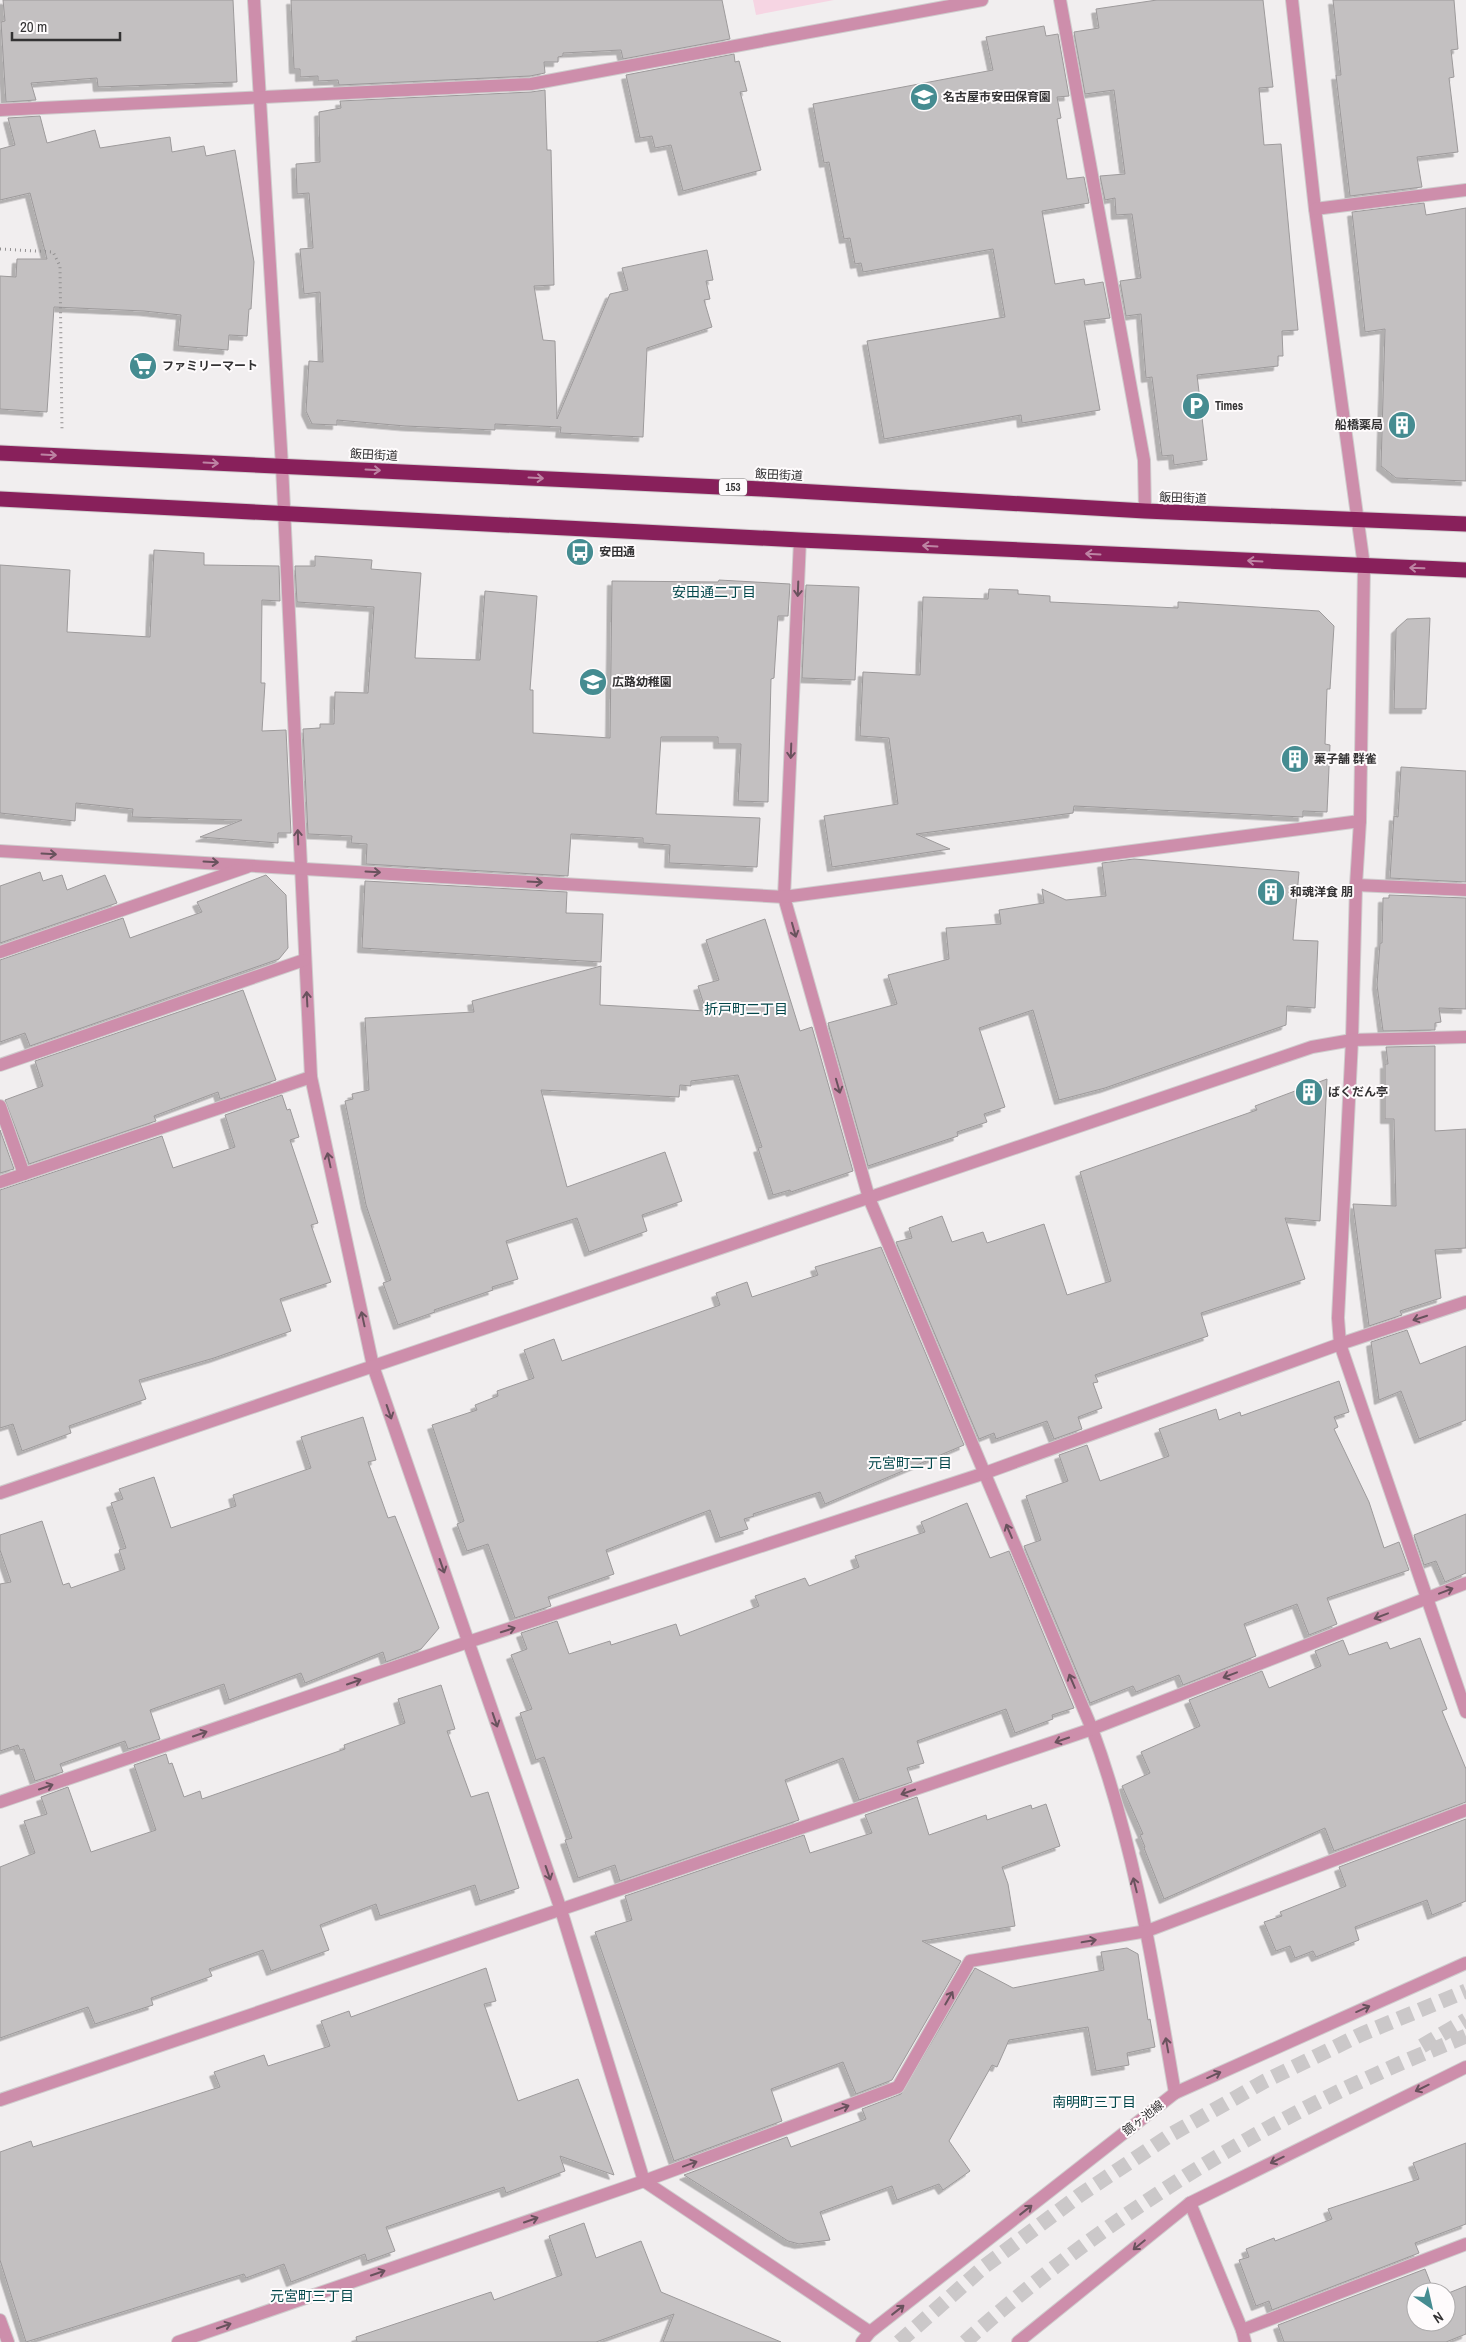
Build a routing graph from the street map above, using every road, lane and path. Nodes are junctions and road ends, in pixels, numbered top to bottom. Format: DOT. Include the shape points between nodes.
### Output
graph roads {
  1 [pos="254,0"];
  2 [pos="982,0"];
  3 [pos="1060,0"];
  4 [pos="1292,0"];
  5 [pos="259,98"];
  6 [pos="0,110"];
  7 [pos="1466,190"];
  8 [pos="1315,209"];
  9 [pos="0,249"];
  10 [pos="0,453"];
  11 [pos="62,456"];
  12 [pos="282,466"];
  13 [pos="0,499"];
  14 [pos="1145,512"];
  15 [pos="285,514"];
  16 [pos="1358,520"];
  17 [pos="1466,524"];
  18 [pos="800,540"];
  19 [pos="1364,566"];
  20 [pos="1466,570"];
  21 [pos="1360,821"];
  22 [pos="0,851"];
  23 [pos="254,865"];
  24 [pos="300,867"];
  25 [pos="1356,885"];
  26 [pos="1466,890"];
  27 [pos="784,897"];
  28 [pos="0,952"];
  29 [pos="304,960"];
  30 [pos="1466,1037"];
  31 [pos="1352,1040"];
  32 [pos="0,1065"];
  33 [pos="311,1076"];
  34 [pos="0,1106"];
  35 [pos="24,1174"];
  36 [pos="0,1182"];
  37 [pos="869,1198"];
  38 [pos="1466,1302"];
  39 [pos="1340,1344"];
  40 [pos="373,1366"];
  41 [pos="985,1473"];
  42 [pos="0,1493"];
  43 [pos="1466,1583"];
  44 [pos="1427,1598"];
  45 [pos="468,1642"];
  46 [pos="1466,1712"];
  47 [pos="1092,1729"];
  48 [pos="0,1802"];
  49 [pos="1466,1810"];
  50 [pos="561,1910"];
  51 [pos="1147,1931"];
  52 [pos="1466,1963"];
  53 [pos="1466,2066"];
  54 [pos="1175,2093"];
  55 [pos="0,2100"];
  56 [pos="644,2182"];
  57 [pos="1190,2203"];
  58 [pos="1466,2244"];
  59 [pos="0,2320"];
  60 [pos="870,2332"];
  61 [pos="1243,2336"];
  62 [pos="8,2342"];
  63 [pos="178,2342"];
  64 [pos="862,2342"];
  65 [pos="1018,2342"];
  1 -- 5 [label="street"];
  2 -- 5 [label="street" via="531,84"];
  3 -- 14 [label="street" via="1144,460"];
  4 -- 8 [label="street"];
  5 -- 6 [label="street"];
  5 -- 12 [label="street"];
  7 -- 8 [label="street"];
  8 -- 16 [label="street"];
  9 -- 11 [label="path" via="53,252 60,266"];
  10 -- 11 [label="highway, 飯田街道 / 153, one-way"];
  11 -- 12 [label="highway, 飯田街道 / 153, one-way"];
  12 -- 14 [label="highway, 飯田街道 / 153, one-way" via="772,489"];
  12 -- 15 [label="street"];
  13 -- 15 [label="highway"];
  14 -- 16 [label="highway, 飯田街道 / 153"];
  15 -- 18 [label="highway"];
  24 -- 15 [label="street, one-way"];
  16 -- 17 [label="highway, 飯田街道 / 153"];
  16 -- 19 [label="street"];
  19 -- 18 [label="highway, one-way"];
  18 -- 27 [label="street, one-way"];
  20 -- 19 [label="highway, one-way"];
  19 -- 21 [label="street"];
  21 -- 25 [label="street"];
  21 -- 27 [label="street"];
  22 -- 23 [label="street, one-way"];
  23 -- 24 [label="street"];
  23 -- 28 [label="street"];
  24 -- 27 [label="street, one-way"];
  24 -- 29 [label="street"];
  25 -- 26 [label="street"];
  25 -- 31 [label="street"];
  27 -- 37 [label="street, one-way"];
  29 -- 32 [label="street"];
  33 -- 29 [label="street, one-way"];
  30 -- 31 [label="street"];
  31 -- 37 [label="street" via="1312,1047"];
  31 -- 39 [label="street" via="1338,1318"];
  33 -- 35 [label="street"];
  40 -- 33 [label="street, one-way"];
  34 -- 35 [label="street"];
  35 -- 36 [label="street"];
  37 -- 40 [label="street"];
  37 -- 41 [label="street"];
  38 -- 39 [label="street, one-way"];
  39 -- 41 [label="street"];
  39 -- 44 [label="street"];
  40 -- 42 [label="street"];
  40 -- 45 [label="street, one-way"];
  45 -- 41 [label="street, one-way"];
  47 -- 41 [label="street, one-way"];
  44 -- 43 [label="street, one-way"];
  44 -- 46 [label="street"];
  44 -- 47 [label="street, one-way"];
  48 -- 45 [label="street, one-way"];
  45 -- 50 [label="street, one-way"];
  47 -- 50 [label="street, one-way"];
  51 -- 47 [label="street, one-way" via="1107,1772"];
  49 -- 51 [label="street"];
  50 -- 55 [label="street"];
  50 -- 56 [label="street"];
  54 -- 51 [label="street, one-way"];
  56 -- 51 [label="street, one-way" via="898,2087 970,1961"];
  54 -- 52 [label="street, 鏡ヶ池線, one-way"];
  53 -- 57 [label="street, one-way"];
  60 -- 54 [label="street, 鏡ヶ池線, one-way"];
  56 -- 60 [label="street"];
  63 -- 56 [label="street, one-way"];
  57 -- 61 [label="street"];
  57 -- 65 [label="street, one-way"];
  58 -- 61 [label="street"];
  59 -- 62 [label="street"];
  60 -- 64 [label="street, 鏡ヶ池線"];
}
